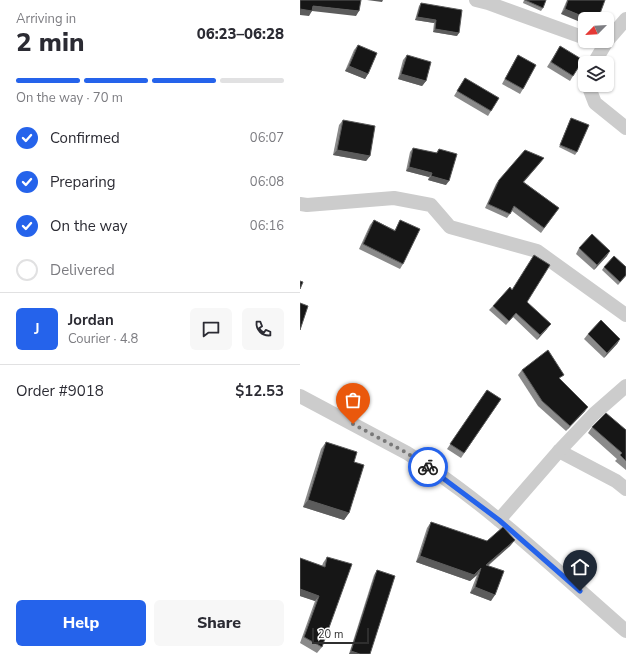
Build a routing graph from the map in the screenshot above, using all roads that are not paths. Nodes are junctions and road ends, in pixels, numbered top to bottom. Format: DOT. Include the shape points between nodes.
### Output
graph roads {
  1 [pos="476,0"];
  2 [pos="626,19"];
  3 [pos="614,30"];
  4 [pos="578,35"];
  5 [pos="591,92"];
  6 [pos="626,128"];
  7 [pos="300,204"];
  8 [pos="626,315"];
  9 [pos="626,386"];
  10 [pos="300,396"];
  11 [pos="559,451"];
  12 [pos="626,489"];
  13 [pos="499,520"];
  14 [pos="626,631"];
  1 -- 4 [label="street" via="488,2"];
  2 -- 3 [label="street"];
  5 -- 6 [label="street" via="595,103"];
  7 -- 8 [label="street" via="394,198 431,205 450,228 536,251"];
  9 -- 11 [label="street" via="594,414"];
  10 -- 13 [label="street" via="424,463"];
  11 -- 12 [label="street" via="616,481"];
  11 -- 13 [label="street"];
  13 -- 14 [label="street"];
}
